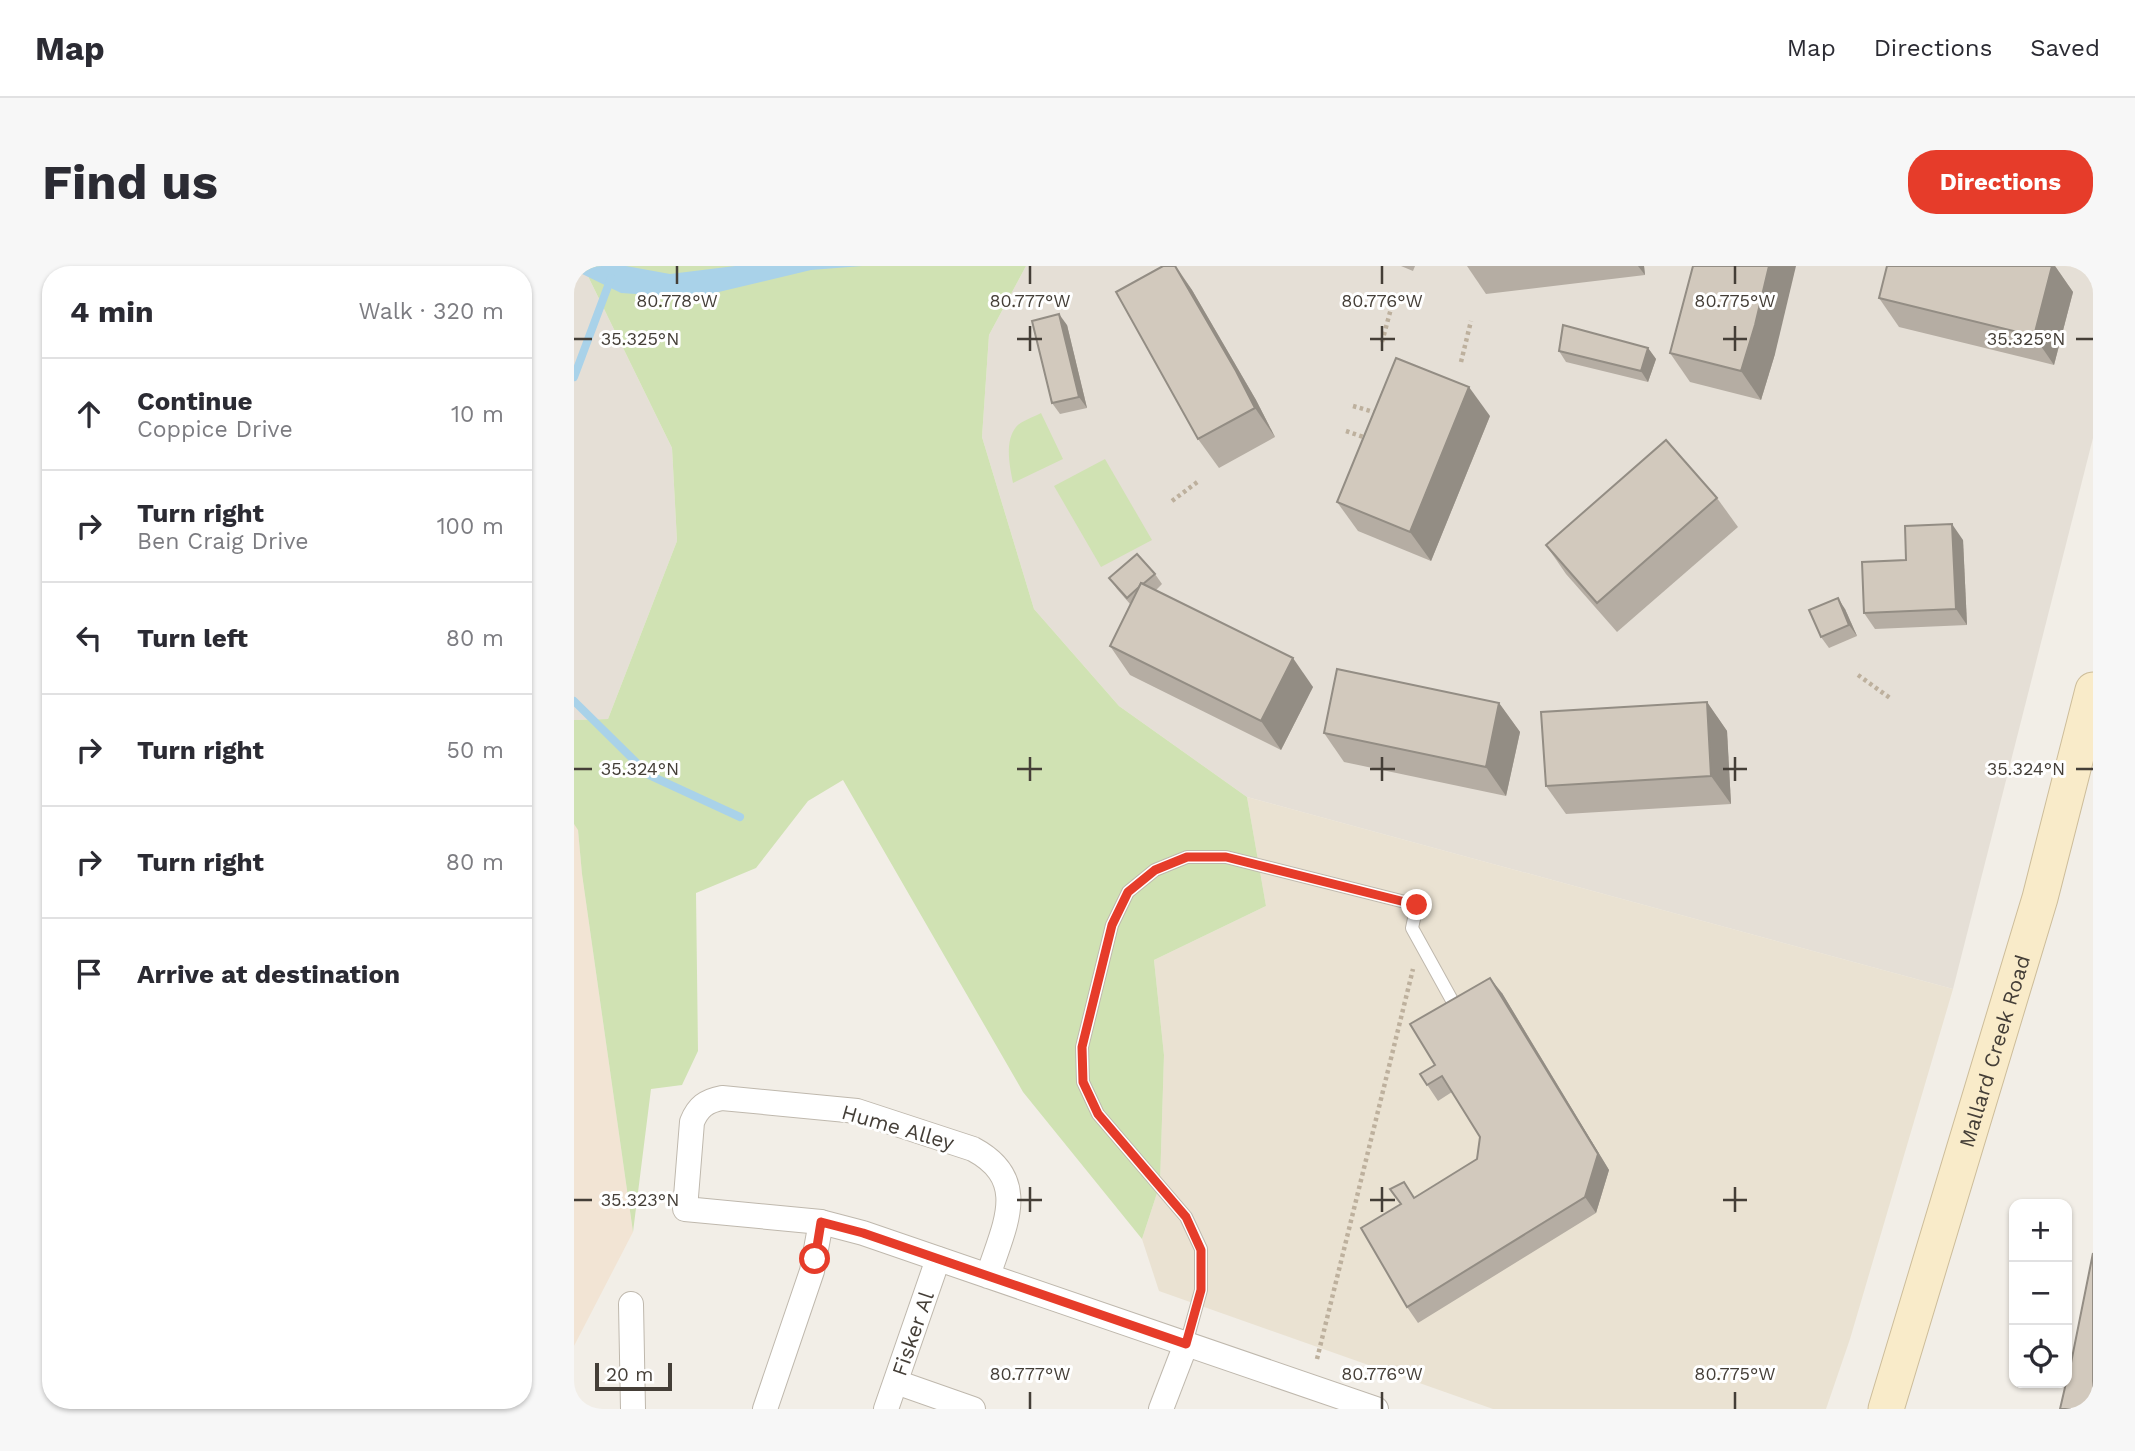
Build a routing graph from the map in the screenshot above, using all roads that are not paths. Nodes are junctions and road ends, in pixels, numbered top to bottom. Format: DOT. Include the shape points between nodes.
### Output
graph roads {
  1 [pos="2093,690"];
  2 [pos="1454,1004"];
  3 [pos="821,1222"];
  4 [pos="938,1259"];
  5 [pos="988,1276"];
  6 [pos="631,1304"];
  7 [pos="1186,1344"];
  8 [pos="895,1382"];
  9 [pos="633,1409"];
  10 [pos="765,1409"];
  11 [pos="886,1409"];
  12 [pos="973,1409"];
  13 [pos="1161,1409"];
  14 [pos="1376,1409"];
  15 [pos="1886,1409"];
  1 -- 15 [label="main road, Mallard Creek Road" via="2040,898"];
  2 -- 7 [label="lane" via="1412,928 1417,905 1226,857 1187,857 1155,870 1128,892 1112,925 1082,1047 1083,1082 1098,1114 1186,1217 1201,1250 1201,1290"];
  3 -- 4 [label="street"];
  3 -- 5 [label="street, Hume Alley" via="685,1209 692,1122 703,1105 722,1098 857,1111 989,1157 1008,1187 1008,1213"];
  3 -- 10 [label="street" via="815,1259"];
  4 -- 5 [label="street"];
  4 -- 8 [label="street, Fisker Al"];
  5 -- 7 [label="street"];
  6 -- 9 [label="street"];
  7 -- 13 [label="street"];
  7 -- 14 [label="street"];
  8 -- 11 [label="street, Fisker Al"];
  8 -- 12 [label="street"];
}
